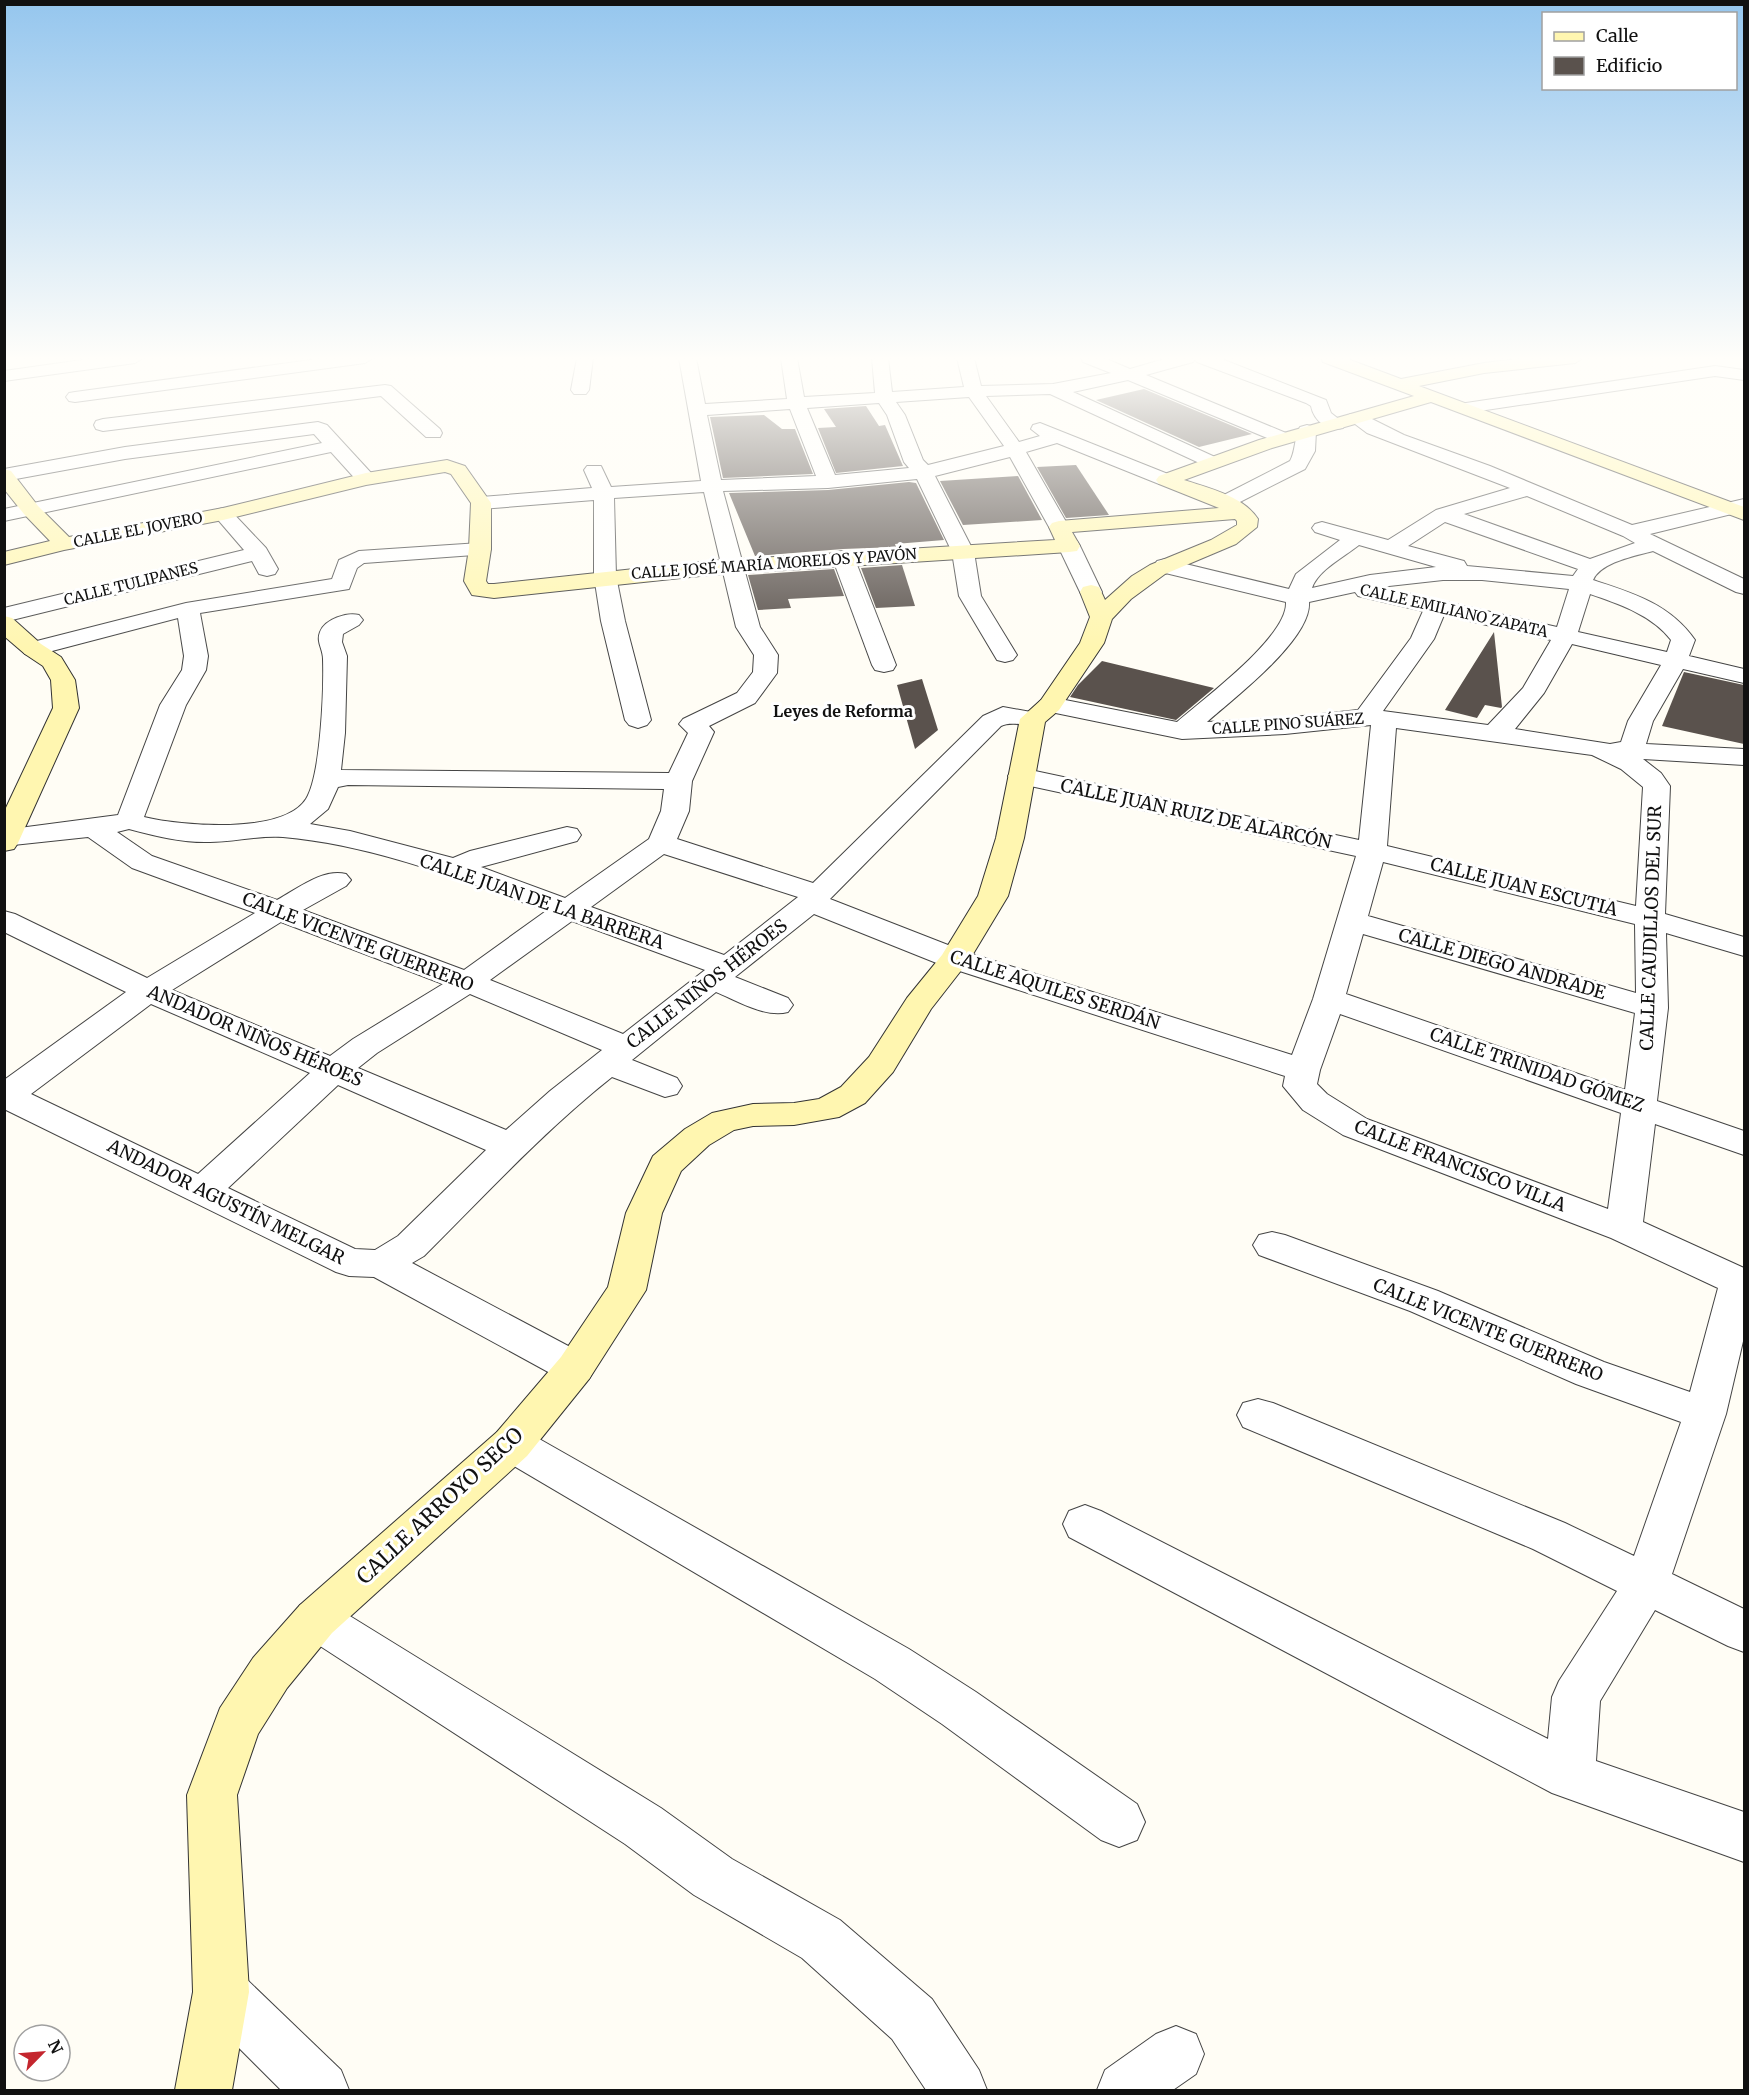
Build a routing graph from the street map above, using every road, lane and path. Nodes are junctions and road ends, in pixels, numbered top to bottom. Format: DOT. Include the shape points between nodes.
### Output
graph roads {
  1 [pos="109,456"];
  2 [pos="288,456"];
  3 [pos="343,456"];
  4 [pos="707,456"];
  5 [pos="817,456"];
  6 [pos="912,456"];
  7 [pos="988,456"];
  8 [pos="1019,456"];
  9 [pos="1107,456"];
  10 [pos="1197,456"];
  11 [pos="1223,456"];
  12 [pos="1303,456"];
  13 [pos="1441,456"];
  14 [pos="1588,456"];
  15 [pos="1208,461"];
  16 [pos="594,470"];
  17 [pos="923,472"];
  18 [pos="5,475"];
  19 [pos="366,479"];
  20 [pos="1166,480"];
  21 [pos="828,482"];
  22 [pos="712,486"];
  23 [pos="1529,489"];
  24 [pos="604,494"];
  25 [pos="481,503"];
  26 [pos="1232,507"];
  27 [pos="1739,509"];
  28 [pos="31,510"];
  29 [pos="223,514"];
  30 [pos="1443,514"];
  31 [pos="4,515"];
  32 [pos="1059,527"];
  33 [pos="1322,528"];
  34 [pos="1630,532"];
  35 [pos="1357,537"];
  36 [pos="64,544"];
  37 [pos="1654,544"];
  38 [pos="1069,546"];
  39 [pos="1391,547"];
  40 [pos="480,549"];
  41 [pos="963,552"];
  42 [pos="258,553"];
  43 [pos="843,557"];
  44 [pos="5,558"];
  45 [pos="731,565"];
  46 [pos="1165,566"];
  47 [pos="1482,573"];
  48 [pos="1587,575"];
  49 [pos="605,576"];
  50 [pos="1345,586"];
  51 [pos="1744,587"];
  52 [pos="279,591"];
  53 [pos="1297,598"];
  54 [pos="1096,605"];
  55 [pos="1436,606"];
  56 [pos="186,610"];
  57 [pos="4,615"];
  58 [pos="351,620"];
  59 [pos="4,623"];
  60 [pos="1564,637"];
  61 [pos="33,649"];
  62 [pos="1005,655"];
  63 [pos="1678,660"];
  64 [pos="884,665"];
  65 [pos="1744,676"];
  66 [pos="1042,712"];
  67 [pos="1375,718"];
  68 [pos="638,720"];
  69 [pos="1182,731"];
  70 [pos="1493,735"];
  71 [pos="1744,757"];
  72 [pos="1640,762"];
  73 [pos="1021,776"];
  74 [pos="679,781"];
  75 [pos="327,782"];
  76 [pos="129,821"];
  77 [pos="93,828"];
  78 [pos="281,828"];
  79 [pos="567,835"];
  80 [pos="6,840"];
  81 [pos="662,843"];
  82 [pos="1372,851"];
  83 [pos="456,868"];
  84 [pos="336,880"];
  85 [pos="815,898"];
  86 [pos="279,911"];
  87 [pos="569,911"];
  88 [pos="1650,918"];
  89 [pos="4,920"];
  90 [pos="1352,921"];
  91 [pos="1744,947"];
  92 [pos="955,959"];
  93 [pos="722,974"];
  94 [pos="466,982"];
  95 [pos="148,991"];
  96 [pos="1329,999"];
  97 [pos="777,1005"];
  98 [pos="1652,1008"];
  99 [pos="618,1055"];
  100 [pos="1304,1070"];
  101 [pos="334,1071"];
  102 [pos="665,1086"];
  103 [pos="5,1096"];
  104 [pos="1640,1107"];
  105 [pos="1744,1143"];
  106 [pos="510,1146"];
  107 [pos="203,1190"];
  108 [pos="1624,1229"];
  109 [pos="1272,1245"];
  110 [pos="381,1264"];
  111 [pos="1742,1283"];
  112 [pos="575,1368"];
  113 [pos="1705,1414"];
  114 [pos="1258,1415"];
  115 [pos="512,1444"];
  116 [pos="1085,1524"];
  117 [pos="1647,1582"];
  118 [pos="316,1619"];
  119 [pos="1744,1631"];
  120 [pos="1570,1776"];
  121 [pos="1119,1822"];
  122 [pos="1744,1837"];
  123 [pos="220,1992"];
  124 [pos="1176,2054"];
  125 [pos="203,2091"];
  126 [pos="321,2091"];
  127 [pos="959,2091"];
  128 [pos="1125,2091"];
  1 -- 18 [label="street"];
  2 -- 28 [label="street"];
  3 -- 19 [label="street"];
  4 -- 22 [label="street"];
  5 -- 21 [label="street"];
  6 -- 17 [label="street"];
  7 -- 17 [label="street"];
  8 -- 32 [label="street"];
  9 -- 20 [label="street"];
  10 -- 15 [label="street"];
  11 -- 15 [label="street"];
  12 -- 26 [label="street" via="1298,465"];
  13 -- 23 [label="street"];
  14 -- 27 [label="street"];
  15 -- 20 [label="street"];
  16 -- 24 [label="street"];
  17 -- 21 [label="street"];
  17 -- 41 [label="street"];
  18 -- 28 [label="street"];
  19 -- 25 [label="street, CALLE EL JOVERO" via="447,466 458,470"];
  19 -- 29 [label="street, CALLE EL JOVERO"];
  20 -- 26 [label="street"];
  21 -- 22 [label="street"];
  22 -- 24 [label="street"];
  22 -- 45 [label="street"];
  23 -- 30 [label="street"];
  23 -- 34 [label="street"];
  24 -- 25 [label="street"];
  24 -- 49 [label="street"];
  25 -- 40 [label="street"];
  26 -- 32 [label="street"];
  26 -- 46 [label="street, CALLE ARROYO SECO" via="1248,519 1247,527 1232,540"];
  27 -- 34 [label="street"];
  28 -- 31 [label="street"];
  28 -- 36 [label="street"];
  29 -- 36 [label="street, CALLE EL JOVERO"];
  29 -- 42 [label="street"];
  30 -- 39 [label="street"];
  30 -- 48 [label="street"];
  32 -- 38 [label="street"];
  33 -- 35 [label="street"];
  34 -- 37 [label="street"];
  35 -- 39 [label="street"];
  35 -- 53 [label="street" via="1304,579"];
  36 -- 44 [label="street, CALLE EL JOVERO"];
  37 -- 48 [label="street" via="1610,558"];
  37 -- 51 [label="street"];
  38 -- 41 [label="street, CALLE JOSÉ MARÍA MORELOS Y PAVÓN"];
  38 -- 54 [label="street"];
  39 -- 47 [label="street"];
  40 -- 49 [label="street, CALLE JOSÉ MARÍA MORELOS Y PAVÓN" via="475,581 480,590"];
  40 -- 52 [label="street" via="359,557 348,565 341,584"];
  41 -- 43 [label="street, CALLE JOSÉ MARÍA MORELOS Y PAVÓN"];
  41 -- 62 [label="street" via="970,596"];
  42 -- 52 [label="street"];
  42 -- 57 [label="street, CALLE TULIPANES"];
  43 -- 45 [label="street, CALLE JOSÉ MARÍA MORELOS Y PAVÓN"];
  43 -- 64 [label="street"];
  45 -- 49 [label="street, CALLE JOSÉ MARÍA MORELOS Y PAVÓN"];
  45 -- 74 [label="street" via="748,627 766,655 765,673 746,698 692,724 701,732"];
  46 -- 53 [label="street, CALLE EMILIANO ZAPATA"];
  46 -- 54 [label="street, CALLE ARROYO SECO"];
  47 -- 48 [label="street"];
  47 -- 50 [label="street" via="1443,573"];
  48 -- 60 [label="street"];
  48 -- 63 [label="street" via="1671,624 1683,640"];
  49 -- 68 [label="street"];
  50 -- 53 [label="street, CALLE EMILIANO ZAPATA"];
  50 -- 55 [label="street, CALLE EMILIANO ZAPATA"];
  52 -- 56 [label="street"];
  53 -- 69 [label="street" via="1298,612 1283,638"];
  54 -- 66 [label="street, CALLE ARROYO SECO" via="1092,643"];
  55 -- 60 [label="street, CALLE EMILIANO ZAPATA"];
  55 -- 67 [label="street" via="1422,639"];
  56 -- 61 [label="street"];
  56 -- 76 [label="street" via="196,656 194,670 173,705"];
  58 -- 75 [label="street" via="332,631 330,642 335,656"];
  59 -- 61 [label="street"];
  60 -- 63 [label="street, CALLE EMILIANO ZAPATA"];
  60 -- 70 [label="street" via="1548,672 1528,701"];
  61 -- 80 [label="street" via="53,662 63,680 66,708"];
  63 -- 65 [label="street, CALLE EMILIANO ZAPATA"];
  63 -- 72 [label="street" via="1634,733"];
  66 -- 69 [label="street, CALLE PINO SUÁREZ"];
  66 -- 73 [label="street, CALLE ARROYO SECO"];
  66 -- 85 [label="street, CALLE NIÑOS HÉROES" via="1004,715 992,721"];
  67 -- 69 [label="street, CALLE PINO SUÁREZ"];
  67 -- 70 [label="street, CALLE PINO SUÁREZ"];
  67 -- 82 [label="street"];
  70 -- 72 [label="street, CALLE PINO SUÁREZ" via="1598,748"];
  71 -- 72 [label="street, CALLE PINO SUÁREZ"];
  72 -- 88 [label="street, CALLE CAUDILLOS DEL SUR" via="1657,786"];
  73 -- 82 [label="street, CALLE JUAN RUIZ DE ALARCÓN"];
  73 -- 92 [label="street, CALLE ARROYO SECO" via="1010,838 993,896"];
  74 -- 75 [label="street" via="348,777"];
  74 -- 81 [label="street" via="675,811"];
  75 -- 78 [label="street" via="320,801 304,818"];
  76 -- 77 [label="street"];
  76 -- 78 [label="street" via="208,834"];
  77 -- 80 [label="street"];
  77 -- 86 [label="street, CALLE VICENTE GUERRERO" via="142,862"];
  78 -- 83 [label="street, CALLE JUAN DE LA BARRERA" via="350,839"];
  79 -- 83 [label="street" via="480,857"];
  81 -- 85 [label="street, CALLE AQUILES SERDÁN"];
  81 -- 87 [label="street"];
  82 -- 88 [label="street, CALLE JUAN ESCUTIA"];
  82 -- 90 [label="street"];
  83 -- 87 [label="street, CALLE JUAN DE LA BARRERA"];
  84 -- 86 [label="street"];
  85 -- 92 [label="street, CALLE AQUILES SERDÁN"];
  85 -- 93 [label="street, CALLE NIÑOS HÉROES"];
  86 -- 94 [label="street, CALLE VICENTE GUERRERO"];
  86 -- 95 [label="street"];
  87 -- 93 [label="street, CALLE JUAN DE LA BARRERA"];
  87 -- 94 [label="street"];
  88 -- 91 [label="street, CALLE JUAN ESCUTIA"];
  88 -- 98 [label="street, CALLE CAUDILLOS DEL SUR"];
  89 -- 95 [label="street, ANDADOR NIÑOS HÉROES"];
  90 -- 96 [label="street"];
  90 -- 98 [label="street, CALLE DIEGO ANDRADE"];
  92 -- 100 [label="street, CALLE AQUILES SERDÁN"];
  92 -- 112 [label="street, CALLE ARROYO SECO" via="918,1005 881,1064 853,1095 827,1109 724,1121 697,1137 666,1166 644,1213 627,1290"];
  93 -- 97 [label="street, CALLE JUAN DE LA BARRERA"];
  93 -- 99 [label="street, CALLE NIÑOS HÉROES"];
  94 -- 99 [label="street, CALLE VICENTE GUERRERO"];
  94 -- 101 [label="street" via="365,1046"];
  95 -- 101 [label="street, ANDADOR NIÑOS HÉROES"];
  95 -- 103 [label="street"];
  96 -- 100 [label="street"];
  96 -- 104 [label="street, CALLE TRINIDAD GÓMEZ"];
  98 -- 104 [label="street, CALLE CAUDILLOS DEL SUR"];
  99 -- 102 [label="street, CALLE VICENTE GUERRERO"];
  99 -- 106 [label="street, CALLE NIÑOS HÉROES"];
  100 -- 108 [label="street, CALLE FRANCISCO VILLA" via="1300,1086 1315,1102 1355,1128"];
  101 -- 106 [label="street, ANDADOR NIÑOS HÉROES"];
  101 -- 107 [label="street"];
  103 -- 107 [label="street, ANDADOR AGUSTÍN MELGAR"];
  104 -- 105 [label="street, CALLE TRINIDAD GÓMEZ"];
  104 -- 108 [label="street, CALLE CAUDILLOS DEL SUR"];
  106 -- 110 [label="street, CALLE NIÑOS HÉROES" via="411,1246"];
  107 -- 110 [label="street, ANDADOR AGUSTÍN MELGAR" via="349,1262"];
  108 -- 111 [label="street, CALLE FRANCISCO VILLA"];
  109 -- 113 [label="street, CALLE VICENTE GUERRERO" via="1424,1301 1590,1373"];
  110 -- 112 [label="street, ANDADOR AGUSTÍN MELGAR"];
  111 -- 113 [label="street"];
  112 -- 115 [label="street, CALLE ARROYO SECO"];
  113 -- 117 [label="street"];
  114 -- 117 [label="street" via="1549,1536"];
  115 -- 118 [label="street, CALLE ARROYO SECO"];
  115 -- 121 [label="street" via="892,1664"];
  116 -- 120 [label="street"];
  117 -- 119 [label="street"];
  117 -- 120 [label="street" via="1576,1697"];
  118 -- 123 [label="street, CALLE ARROYO SECO" via="270,1674 237,1724 212,1795"];
  118 -- 127 [label="street" via="644,1827 713,1877 820,1938 912,2019"];
  120 -- 122 [label="street"];
  123 -- 125 [label="street, CALLE ARROYO SECO"];
  123 -- 126 [label="street"];
  124 -- 128 [label="street"];
}
